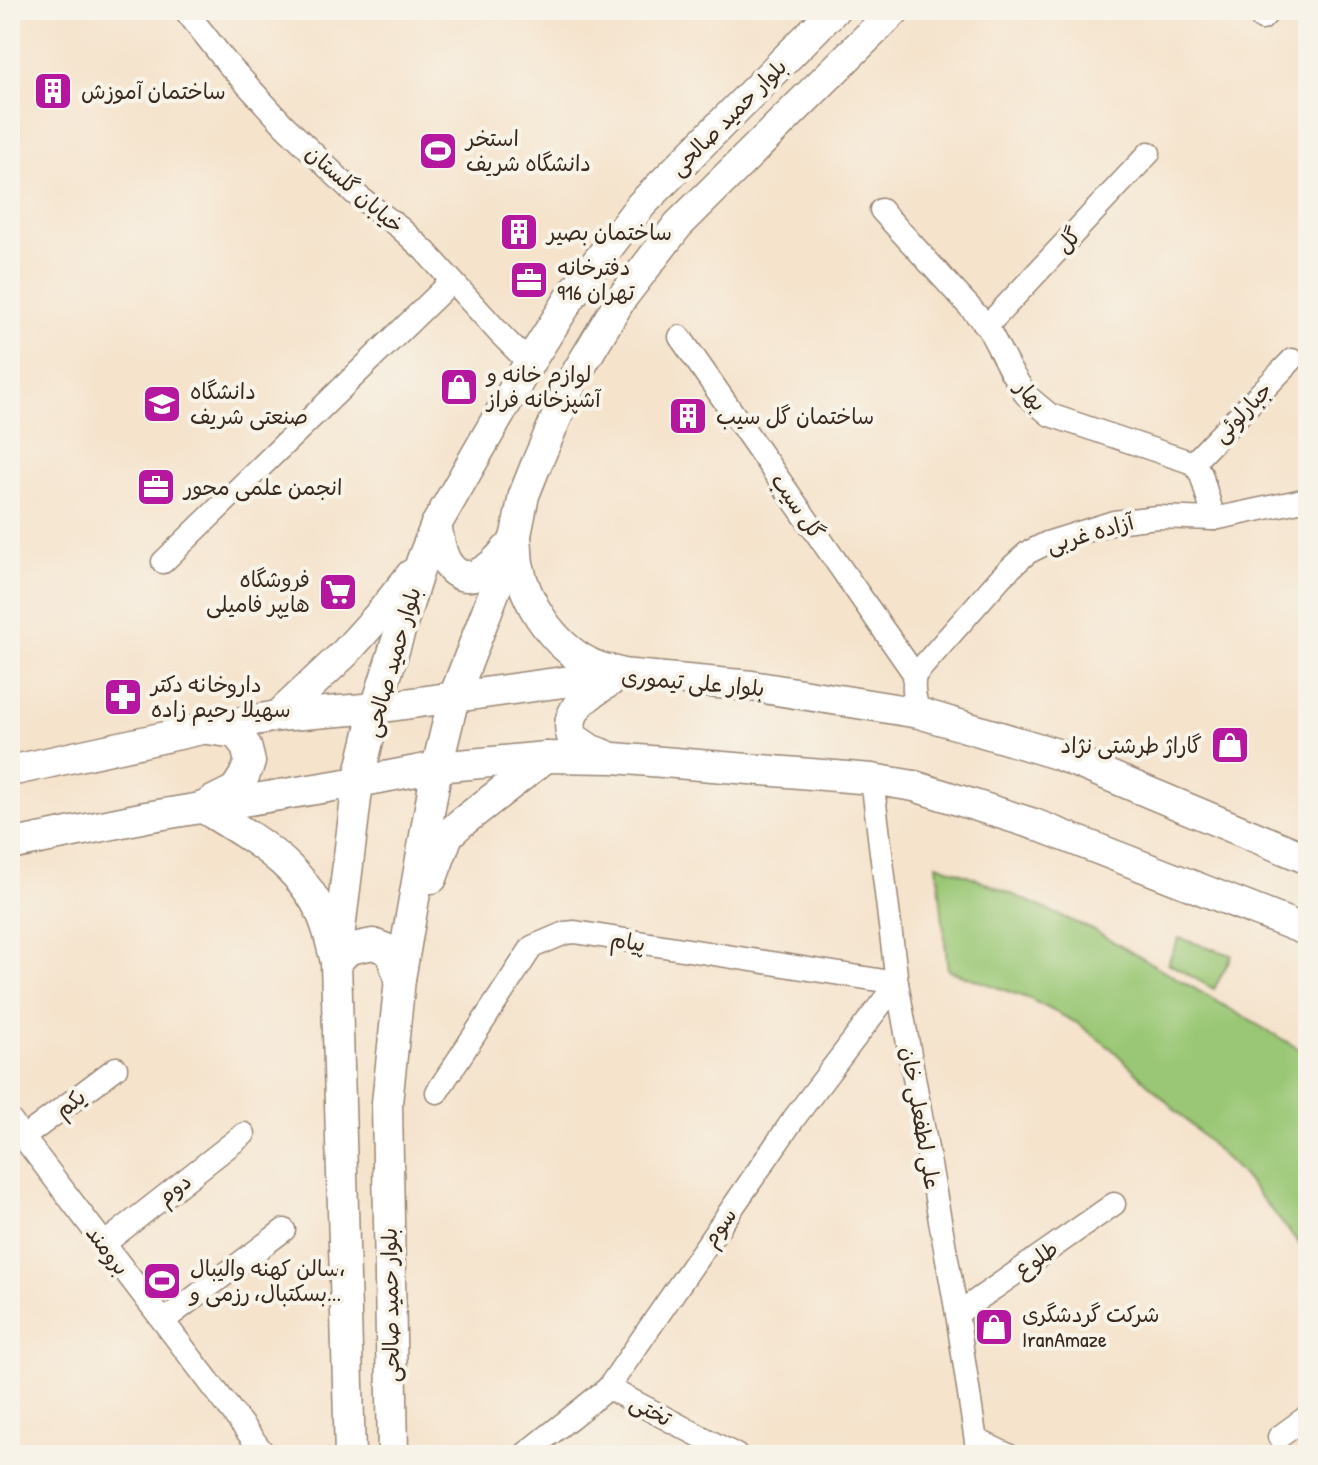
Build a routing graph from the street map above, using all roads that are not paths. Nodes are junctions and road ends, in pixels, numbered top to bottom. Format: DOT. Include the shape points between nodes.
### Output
graph roads {
  1 [pos="185,10"];
  2 [pos="834,10"];
  3 [pos="895,10"];
  4 [pos="1149,153"];
  5 [pos="881,210"];
  6 [pos="451,282"];
  7 [pos="987,326"];
  8 [pos="680,337"];
  9 [pos="1292,360"];
  10 [pos="529,363"];
  11 [pos="1193,463"];
  12 [pos="1308,499"];
  13 [pos="1214,519"];
  14 [pos="436,525"];
  15 [pos="516,535"];
  16 [pos="422,560"];
  17 [pos="163,562"];
  18 [pos="621,674"];
  19 [pos="915,675"];
  20 [pos="454,697"];
  21 [pos="376,708"];
  22 [pos="919,713"];
  23 [pos="278,716"];
  24 [pos="202,729"];
  25 [pos="546,757"];
  26 [pos="614,758"];
  27 [pos="437,767"];
  28 [pos="10,771"];
  29 [pos="872,779"];
  30 [pos="358,782"];
  31 [pos="202,807"];
  32 [pos="10,845"];
  33 [pos="1308,859"];
  34 [pos="1308,931"];
  35 [pos="336,962"];
  36 [pos="400,979"];
  37 [pos="897,983"];
  38 [pos="116,1068"];
  39 [pos="437,1092"];
  40 [pos="16,1129"];
  41 [pos="244,1134"];
  42 [pos="1114,1204"];
  43 [pos="284,1230"];
  44 [pos="104,1244"];
  45 [pos="957,1314"];
  46 [pos="163,1321"];
  47 [pos="608,1388"];
  48 [pos="1308,1416"];
  49 [pos="1279,1437"];
  50 [pos="978,1448"];
  51 [pos="265,1455"];
  52 [pos="350,1455"];
  53 [pos="393,1455"];
  54 [pos="524,1455"];
  55 [pos="736,1455"];
  56 [pos="1008,1455"];
  1 -- 6 [label="street, خیابان گلستان" via="284,125 354,193 425,251"];
  2 -- 10 [label="main road, بلوار حمید صالحی" via="641,205 576,289"];
  3 -- 15 [label="main road, بلوار حمید صالحی" via="678,225 621,299 573,379 524,495"];
  4 -- 7 [label="street, گل"];
  5 -- 7 [label="street, بهار"];
  6 -- 10 [label="street, خیابان گلستان"];
  6 -- 17 [label="street"];
  7 -- 11 [label="street, بهار" via="1026,395 1050,415"];
  8 -- 19 [label="street, گل سیب"];
  9 -- 11 [label="street, جبارلوئی"];
  10 -- 14 [label="main road, بلوار حمید صالحی"];
  11 -- 13 [label="street"];
  12 -- 13 [label="street, آزاده غربی"];
  13 -- 19 [label="street, آزاده غربی" via="1114,522 1027,553"];
  14 -- 15 [label="main road" via="447,564 466,576 487,570"];
  14 -- 16 [label="main road, بلوار حمید صالحی"];
  15 -- 18 [label="main road" via="528,595 544,622 589,664"];
  15 -- 20 [label="main road, بلوار حمید صالحی"];
  16 -- 21 [label="main road, بلوار حمید صالحی"];
  16 -- 23 [label="main road" via="345,653"];
  18 -- 20 [label="main road, بلوار علی تیموری"];
  18 -- 22 [label="main road, بلوار علی تیموری" via="752,686"];
  18 -- 26 [label="main road" via="577,705 570,721 572,737"];
  19 -- 22 [label="street"];
  20 -- 21 [label="main road, بلوار علی تیموری"];
  20 -- 27 [label="main road, بلوار حمید صالحی"];
  21 -- 23 [label="main road, بلوار علی تیموری"];
  21 -- 30 [label="main road, بلوار حمید صالحی"];
  22 -- 33 [label="main road, بلوار علی تیموری" via="1057,754"];
  23 -- 24 [label="main road, بلوار علی تیموری"];
  24 -- 28 [label="main road, بلوار علی تیموری"];
  24 -- 31 [label="main road" via="236,733 250,762 235,790"];
  25 -- 26 [label="main road"];
  25 -- 27 [label="main road"];
  25 -- 36 [label="main road" via="448,835"];
  26 -- 29 [label="main road"];
  27 -- 30 [label="main road"];
  27 -- 36 [label="main road, بلوار حمید صالحی"];
  29 -- 34 [label="main road" via="914,786 1034,824"];
  29 -- 37 [label="street, علی لطفعلی خان"];
  30 -- 31 [label="main road"];
  30 -- 35 [label="main road, بلوار حمید صالحی"];
  31 -- 32 [label="main road"];
  31 -- 35 [label="main road" via="267,848 304,882 326,925"];
  35 -- 36 [label="main road" via="349,949 373,944 391,954"];
  35 -- 52 [label="main road, بلوار حمید صالحی"];
  36 -- 53 [label="main road, بلوار حمید صالحی" via="387,1103"];
  37 -- 39 [label="street, پیام" via="565,933 532,947"];
  37 -- 45 [label="street, علی لطفعلی خان"];
  37 -- 47 [label="street, سوم" via="795,1117"];
  38 -- 40 [label="street, یکم"];
  40 -- 44 [label="street, برومند"];
  41 -- 44 [label="street, دوم"];
  42 -- 45 [label="street, طلوع"];
  43 -- 46 [label="street"];
  44 -- 46 [label="street, برومند"];
  45 -- 50 [label="street, علی لطفعلی خان"];
  46 -- 51 [label="street, برومند"];
  47 -- 54 [label="street, سوم"];
  47 -- 55 [label="street, تختی"];
  48 -- 49 [label="street"];
  50 -- 56 [label="street"];
}
